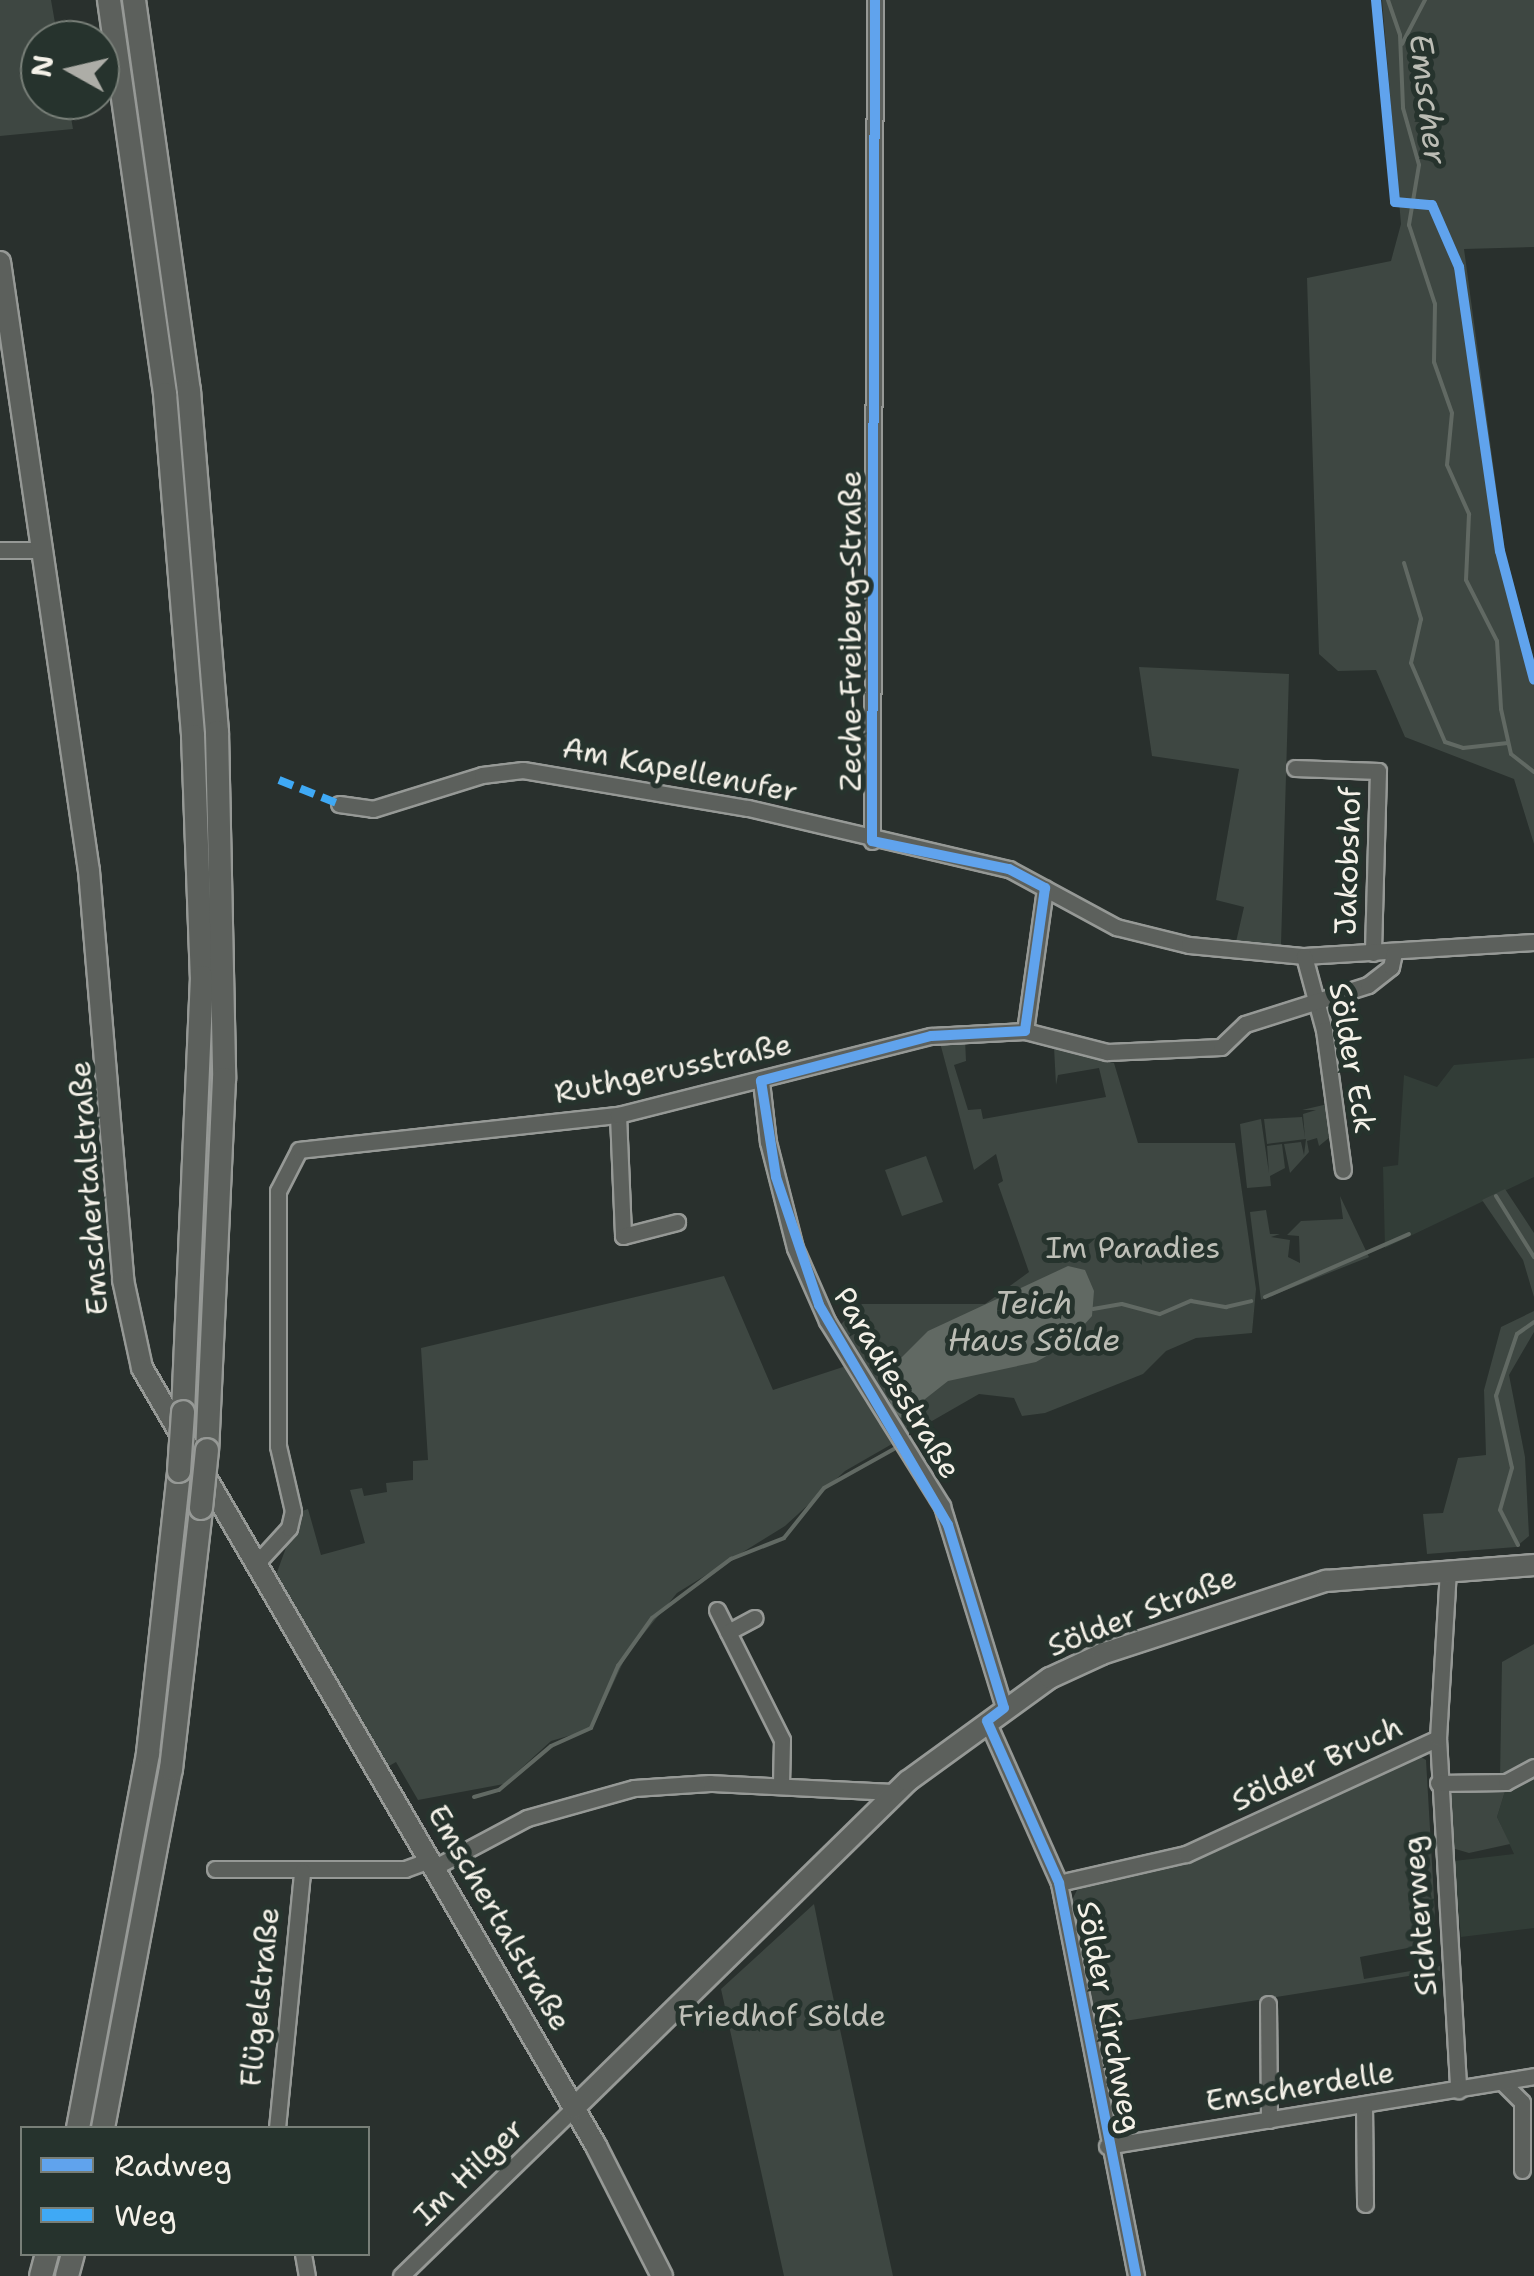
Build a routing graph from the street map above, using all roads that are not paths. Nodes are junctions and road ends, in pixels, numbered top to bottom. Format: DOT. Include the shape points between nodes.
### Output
graph roads {
  1 [pos="109,0"];
  2 [pos="134,0"];
  3 [pos="875,0"];
  4 [pos="0,262"];
  5 [pos="0,550"];
  6 [pos="43,550"];
  7 [pos="1294,768"];
  8 [pos="1378,771"];
  9 [pos="1397,772"];
  10 [pos="338,804"];
  11 [pos="872,841"];
  12 [pos="1045,888"];
  13 [pos="1534,942"];
  14 [pos="1373,952"];
  15 [pos="1394,953"];
  16 [pos="1304,956"];
  17 [pos="1316,1003"];
  18 [pos="1025,1032"];
  19 [pos="761,1081"];
  20 [pos="618,1115"];
  21 [pos="1343,1170"];
  22 [pos="676,1222"];
  23 [pos="255,1565"];
  24 [pos="1534,1565"];
  25 [pos="1448,1571"];
  26 [pos="717,1610"];
  27 [pos="754,1618"];
  28 [pos="728,1632"];
  29 [pos="995,1714"];
  30 [pos="1438,1738"];
  31 [pos="1534,1767"];
  32 [pos="1438,1783"];
  33 [pos="781,1785"];
  34 [pos="896,1792"];
  35 [pos="433,1864"];
  36 [pos="215,1869"];
  37 [pos="302,1871"];
  38 [pos="1058,1883"];
  39 [pos="1268,2004"];
  40 [pos="1534,2076"];
  41 [pos="1502,2082"];
  42 [pos="1458,2090"];
  43 [pos="1364,2105"];
  44 [pos="574,2108"];
  45 [pos="1269,2120"];
  46 [pos="78,2126"];
  47 [pos="104,2126"];
  48 [pos="277,2126"];
  49 [pos="1107,2146"];
  50 [pos="1522,2170"];
  51 [pos="1366,2204"];
  52 [pos="401,2276"];
  53 [pos="662,2276"];
  54 [pos="1136,2276"];
  1 -- 46 [label="highway, bridge" via="164,394 193,736 202,977 179,1471 148,1753"];
  2 -- 47 [label="highway, bridge" via="190,391 217,732 224,1099 207,1450 171,1768"];
  3 -- 11 [label="street, Zeche-Freiberg-Straße"];
  4 -- 6 [label="main road, Emschertalstraße"];
  5 -- 6 [label="street"];
  6 -- 23 [label="main road, Emschertalstraße" via="100,956 129,1324 152,1390"];
  7 -- 8 [label="street, Jakobshof"];
  8 -- 9 [label="street, Jakobshof"];
  8 -- 14 [label="street, Jakobshof"];
  10 -- 11 [label="street, Am Kapellenufer" via="373,809 482,774 522,770 748,808"];
  11 -- 12 [label="street, Am Kapellenufer" via="1009,870"];
  12 -- 16 [label="street, Am Kapellenufer" via="1138,934"];
  12 -- 18 [label="street"];
  13 -- 15 [label="street, Am Kapellenufer"];
  14 -- 15 [label="street, Am Kapellenufer"];
  14 -- 16 [label="street, Am Kapellenufer"];
  15 -- 17 [label="street, Ruthgerusstraße" via="1380,976"];
  16 -- 17 [label="street, Sölder Eck"];
  17 -- 18 [label="street, Ruthgerusstraße" via="1245,1024 1234,1041 1190,1052 1089,1050"];
  17 -- 21 [label="street, Sölder Eck"];
  18 -- 19 [label="street, Ruthgerusstraße" via="931,1036"];
  19 -- 20 [label="street, Ruthgerusstraße"];
  19 -- 29 [label="street, Paradiesstraße" via="768,1142 796,1248 827,1321 942,1506"];
  20 -- 22 [label="street" via="623,1236"];
  20 -- 23 [label="street, Ruthgerusstraße" via="320,1145 288,1160 278,1191 277,1425 293,1510 289,1528"];
  23 -- 35 [label="main road, Emschertalstraße"];
  24 -- 25 [label="main road, Sölder Straße"];
  25 -- 29 [label="main road, Sölder Straße" via="1341,1579 1268,1597 1088,1660"];
  25 -- 30 [label="street, Sölder Bruch"];
  26 -- 28 [label="street"];
  27 -- 28 [label="street"];
  28 -- 33 [label="street" via="782,1740"];
  29 -- 34 [label="main road, Sölder Straße"];
  29 -- 38 [label="street, Sölder Kirchweg"];
  30 -- 32 [label="street, Sichterweg"];
  30 -- 38 [label="street, Sölder Bruch" via="1186,1854"];
  31 -- 32 [label="street" via="1506,1782"];
  32 -- 42 [label="street, Sichterweg"];
  33 -- 34 [label="street"];
  33 -- 35 [label="street" via="661,1784 598,1795 527,1818"];
  34 -- 44 [label="main road, Sölder Straße" via="823,1871"];
  35 -- 37 [label="street"];
  35 -- 44 [label="main road, Emschertalstraße"];
  36 -- 37 [label="street"];
  37 -- 48 [label="street, Flügelstraße"];
  38 -- 49 [label="street, Sölder Kirchweg"];
  39 -- 45 [label="street"];
  40 -- 41 [label="street, Emscherdelle"];
  41 -- 42 [label="street, Emscherdelle"];
  41 -- 50 [label="street" via="1522,2102"];
  42 -- 43 [label="street, Emscherdelle"];
  43 -- 45 [label="street, Emscherdelle"];
  43 -- 51 [label="street"];
  44 -- 52 [label="street, Im Hilger"];
  44 -- 53 [label="main road, Emschertalstraße"];
  45 -- 49 [label="street, Emscherdelle"];
  49 -- 54 [label="street, Sölder Kirchweg"];
}
